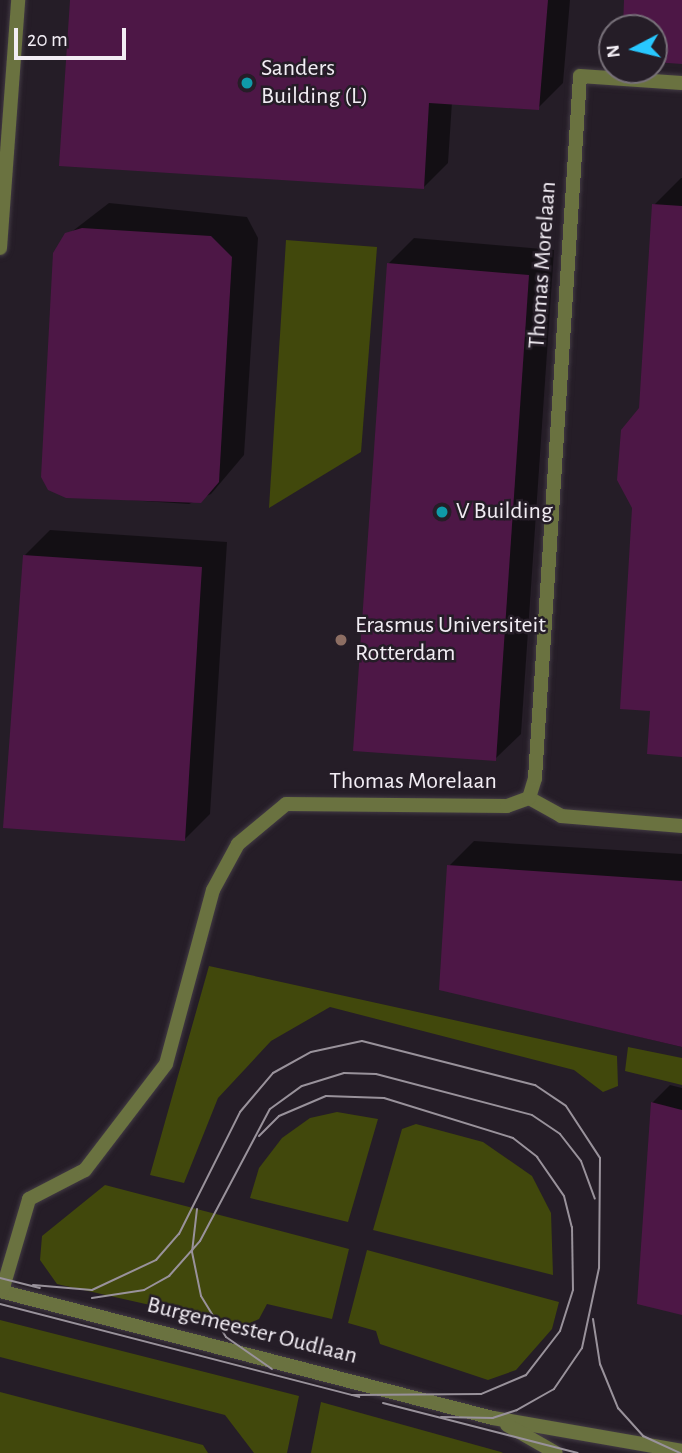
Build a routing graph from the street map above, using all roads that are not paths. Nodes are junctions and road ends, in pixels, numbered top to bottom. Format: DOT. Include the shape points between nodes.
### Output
graph roads {
  1 [pos="18,0"];
  2 [pos="682,83"];
  3 [pos="0,248"];
  4 [pos="528,798"];
  5 [pos="682,826"];
  6 [pos="1,1291"];
  7 [pos="493,1418"];
  8 [pos="682,1451"];
  9 [pos="556,1453"];
  1 -- 3 [label="street"];
  2 -- 4 [label="street, Thomas Morelaan" via="580,76 536,778"];
  4 -- 5 [label="street" via="561,816"];
  4 -- 6 [label="street, Thomas Morelaan" via="507,806 286,804 238,844 213,890 166,1064 85,1170 29,1199"];
  6 -- 7 [label="street, Burgemeester Oudlaan"];
  7 -- 8 [label="street, Burgemeester Oudlaan"];
  7 -- 9 [label="street, Burgemeester Oudlaan"];
}
